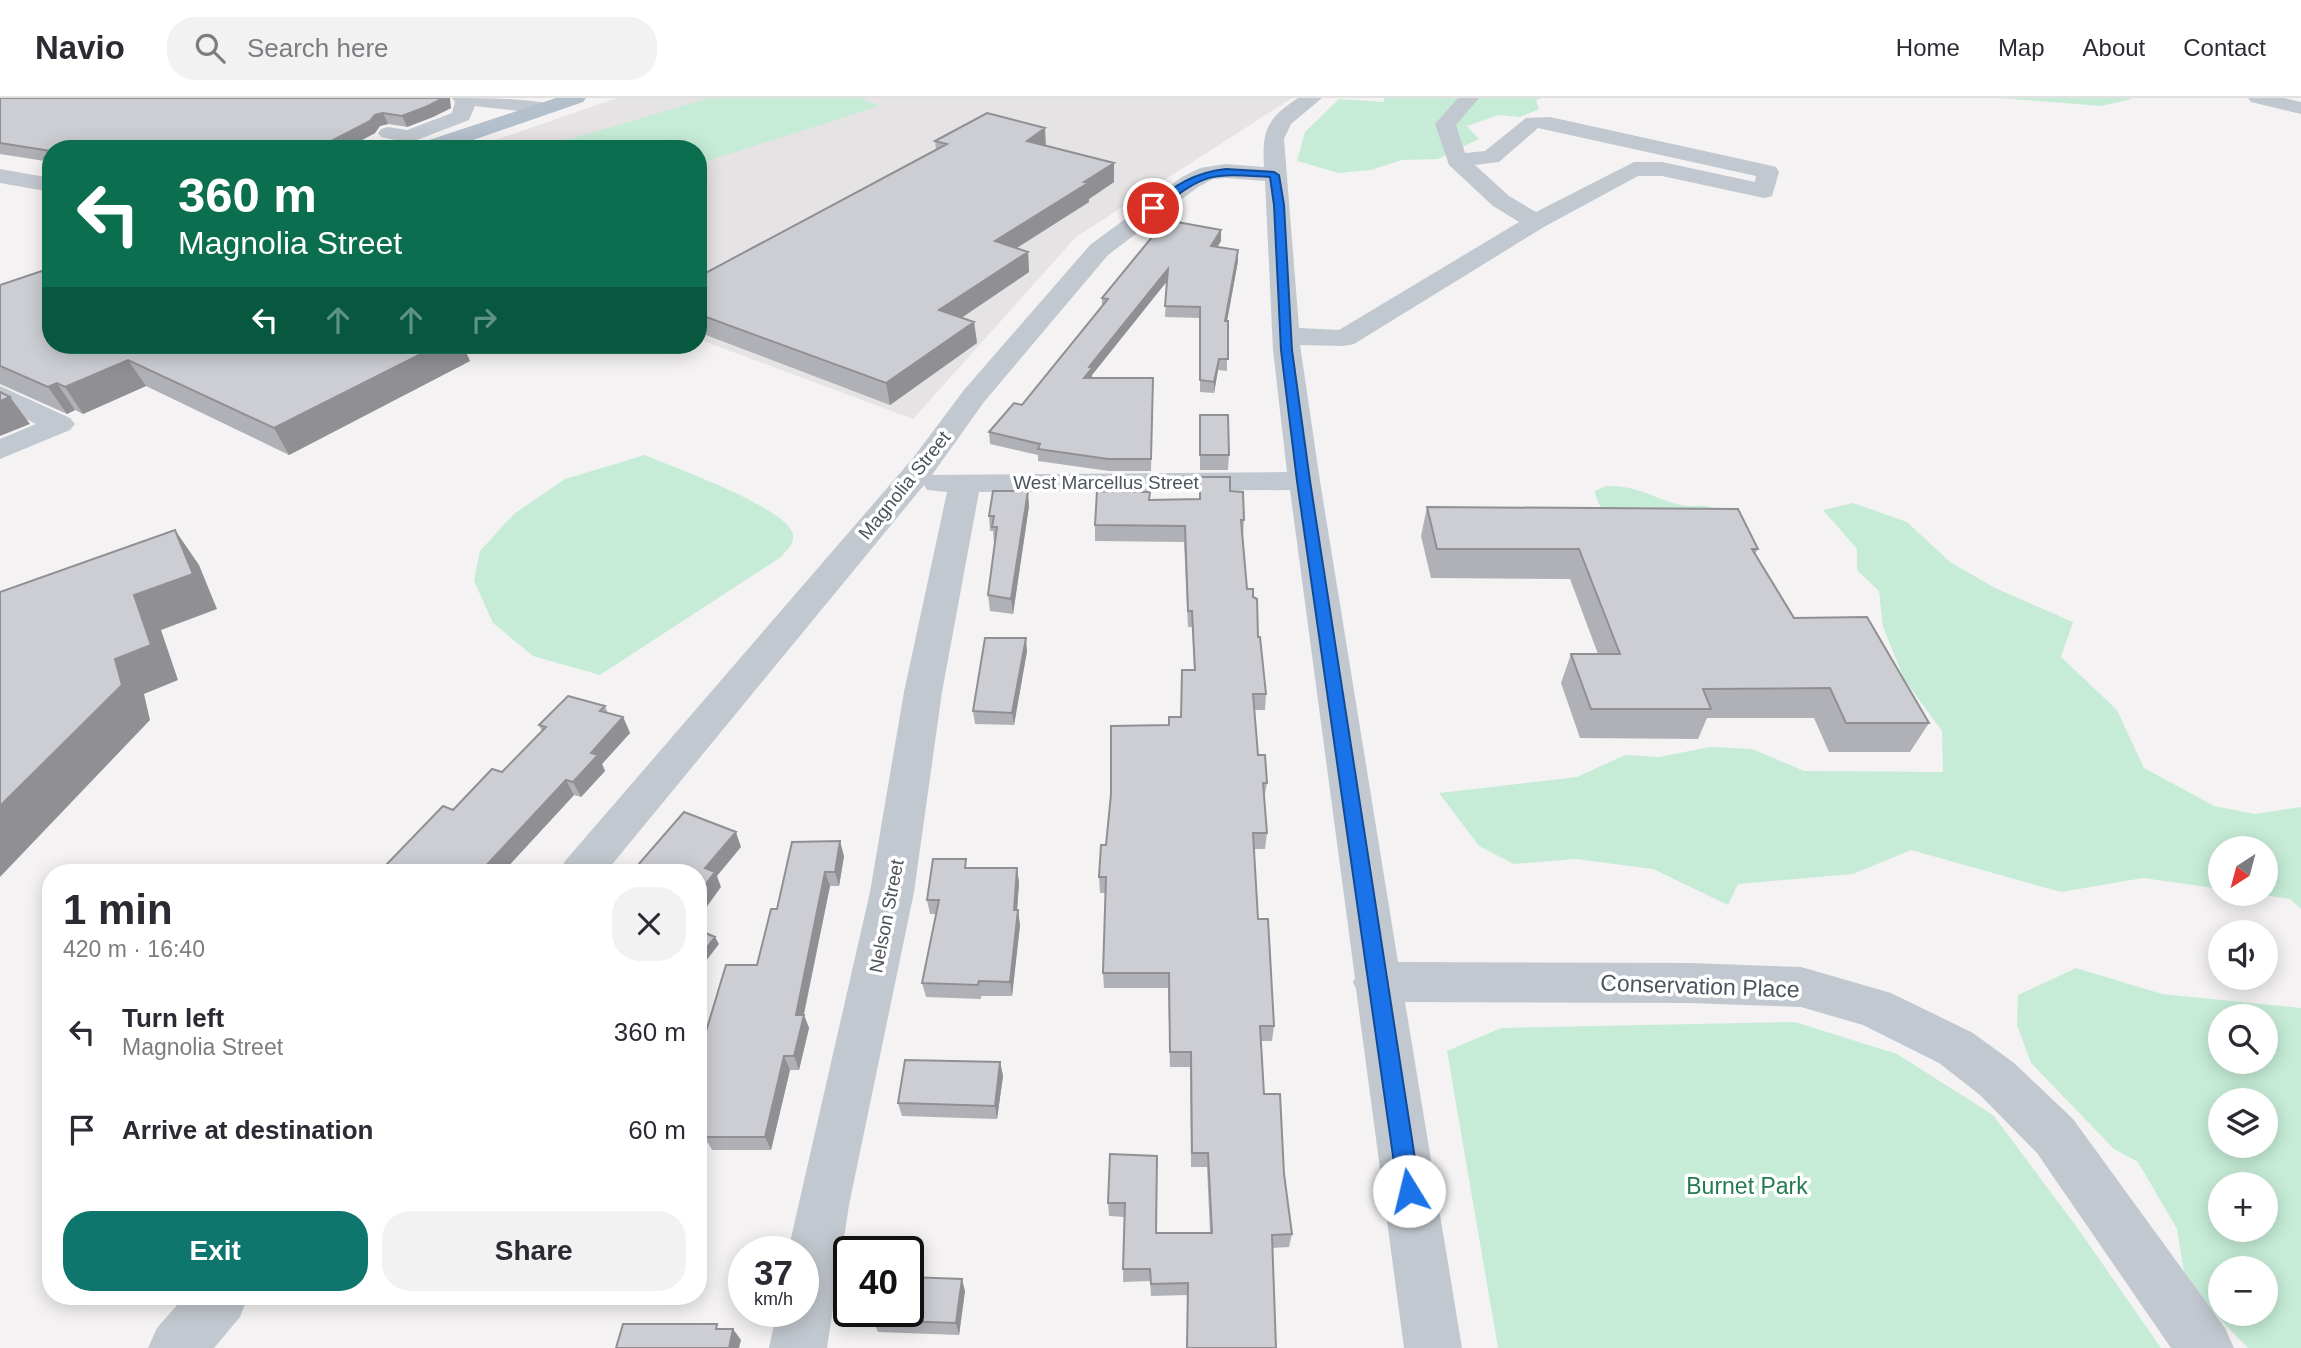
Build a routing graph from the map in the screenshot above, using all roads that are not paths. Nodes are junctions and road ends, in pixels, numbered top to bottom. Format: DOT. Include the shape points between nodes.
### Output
graph roads {
  1 [pos="576,98"];
  2 [pos="1312,98"];
  3 [pos="1469,98"];
  4 [pos="2258,98"];
  5 [pos="467,99"];
  6 [pos="545,108"];
  7 [pos="2301,108"];
  8 [pos="416,140"];
  9 [pos="418,140"];
  10 [pos="1457,160"];
  11 [pos="1274,175"];
  12 [pos="0,176"];
  13 [pos="42,183"];
  14 [pos="1536,222"];
  15 [pos="1286,336"];
  16 [pos="0,395"];
  17 [pos="0,450"];
  18 [pos="1304,481"];
  19 [pos="908,483"];
  20 [pos="965,483"];
  21 [pos="588,864"];
  22 [pos="1376,982"];
  23 [pos="213,1305"];
  24 [pos="177,1348"];
  25 [pos="798,1348"];
  26 [pos="1433,1348"];
  27 [pos="2205,1348"];
  1 -- 6 [label="main road"];
  2 -- 11 [label="street" via="1277,125"];
  3 -- 10 [label="street" via="1445,124"];
  4 -- 7 [label="street"];
  5 -- 6 [label="street"];
  5 -- 8 [label="street" via="462,116"];
  6 -- 9 [label="main road"];
  10 -- 14 [label="street" via="1501,201"];
  10 -- 14 [label="street" via="1491,157 1533,122 1542,122 1768,173 1764,191 1662,169 1633,169"];
  11 -- 15 [label="street"];
  11 -- 19 [label="street, Magnolia Street" via="1226,171 1189,181 1099,250 974,396"];
  12 -- 13 [label="street"];
  14 -- 15 [label="street" via="1344,338"];
  15 -- 18 [label="street"];
  16 -- 17 [label="street" via="60,424"];
  18 -- 20 [label="street, West Marcellus Street"];
  18 -- 22 [label="street"];
  19 -- 20 [label="street, West Marcellus Street"];
  19 -- 21 [label="street, Magnolia Street"];
  20 -- 25 [label="street, Nelson Street" via="923,692 892,892 823,1205"];
  22 -- 26 [label="street"];
  22 -- 27 [label="street, Conservation Place" via="1677,982 1801,987 1874,1008 1956,1048 1997,1079 2055,1136"];
  23 -- 24 [label="street"];
}
